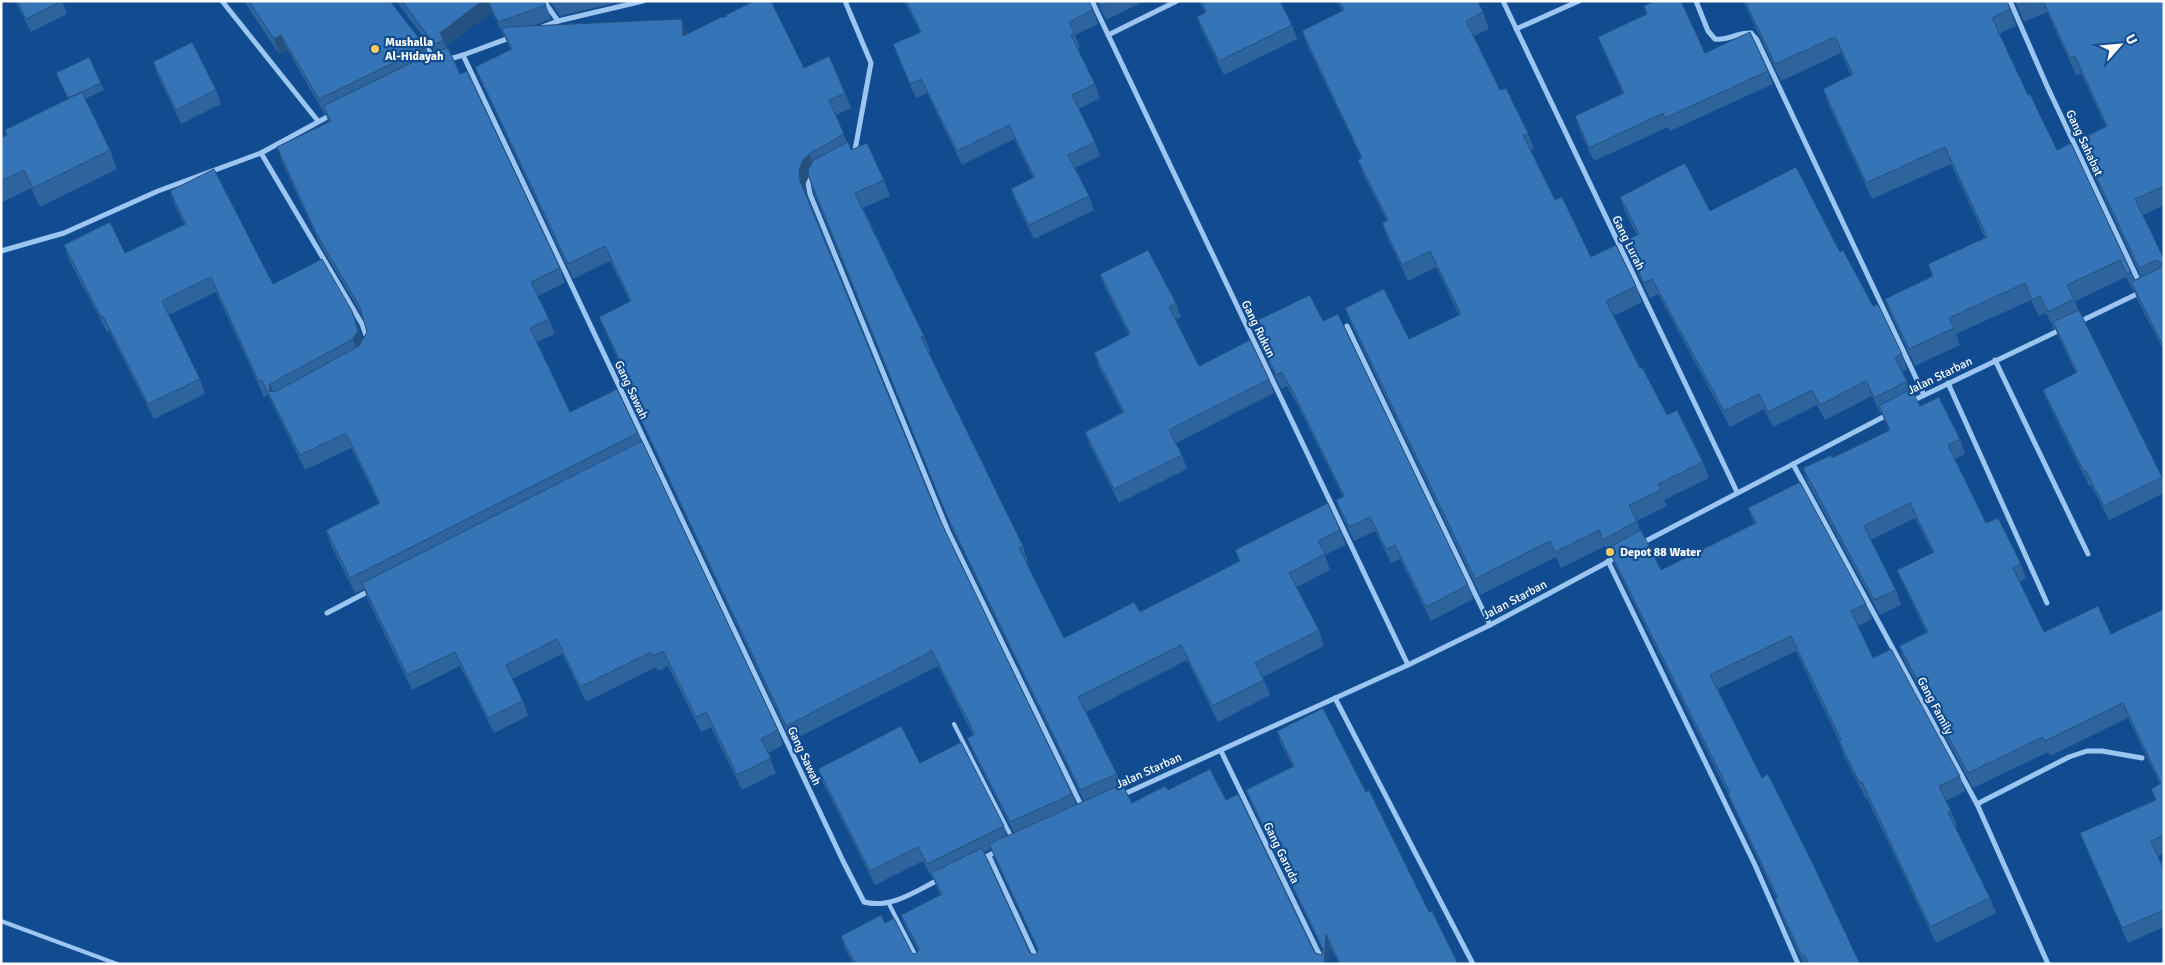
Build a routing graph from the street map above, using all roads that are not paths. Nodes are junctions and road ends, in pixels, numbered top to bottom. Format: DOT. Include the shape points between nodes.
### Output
graph roads {
  1 [pos="222,1"];
  2 [pos="544,1"];
  3 [pos="643,1"];
  4 [pos="846,1"];
  5 [pos="1092,1"];
  6 [pos="1177,1"];
  7 [pos="1503,1"];
  8 [pos="1579,1"];
  9 [pos="1696,1"];
  10 [pos="2010,1"];
  11 [pos="558,21"];
  12 [pos="1516,29"];
  13 [pos="532,30"];
  14 [pos="1108,35"];
  15 [pos="515,37"];
  16 [pos="420,40"];
  17 [pos="463,55"];
  18 [pos="335,112"];
  19 [pos="318,121"];
  20 [pos="260,152"];
  21 [pos="848,156"];
  22 [pos="819,170"];
  23 [pos="1,251"];
  24 [pos="2150,288"];
  25 [pos="2143,292"];
  26 [pos="2074,324"];
  27 [pos="1347,326"];
  28 [pos="2065,328"];
  29 [pos="368,347"];
  30 [pos="1995,360"];
  31 [pos="1948,383"];
  32 [pos="1924,395"];
  33 [pos="1906,404"];
  34 [pos="1889,414"];
  35 [pos="648,450"];
  36 [pos="639,454"];
  37 [pos="1793,464"];
  38 [pos="1737,492"];
  39 [pos="1634,548"];
  40 [pos="1626,552"];
  41 [pos="2088,554"];
  42 [pos="1608,561"];
  43 [pos="379,586"];
  44 [pos="2047,603"];
  45 [pos="326,612"];
  46 [pos="1490,625"];
  47 [pos="1408,665"];
  48 [pos="1335,698"];
  49 [pos="954,724"];
  50 [pos="1221,751"];
  51 [pos="2142,758"];
  52 [pos="1111,799"];
  53 [pos="1977,804"];
  54 [pos="1093,808"];
  55 [pos="1084,812"];
  56 [pos="1075,816"];
  57 [pos="1014,842"];
  58 [pos="1006,847"];
  59 [pos="989,856"];
  60 [pos="972,864"];
  61 [pos="947,876"];
  62 [pos="889,904"];
  63 [pos="1,921"];
  64 [pos="117,964"];
  65 [pos="920,964"];
  66 [pos="1040,964"];
  67 [pos="1324,964"];
  68 [pos="1473,964"];
  69 [pos="1798,964"];
  70 [pos="2048,964"];
  1 -- 19 [label="street"];
  2 -- 11 [label="street"];
  3 -- 11 [label="street"];
  4 -- 21 [label="street" via="872,63 855,150"];
  5 -- 14 [label="street, Gang Rukun"];
  6 -- 14 [label="street"];
  7 -- 12 [label="street, Gang Lurah"];
  8 -- 12 [label="street"];
  9 -- 32 [label="street" via="1708,31 1715,39 1747,32 1757,40"];
  10 -- 25 [label="street, Gang Sahabat"];
  11 -- 13 [label="street"];
  12 -- 38 [label="street, Gang Lurah"];
  14 -- 47 [label="street, Gang Rukun"];
  15 -- 17 [label="street"];
  16 -- 17 [label="street" via="438,63"];
  17 -- 35 [label="street, Gang Sawah"];
  18 -- 19 [label="street"];
  19 -- 20 [label="street"];
  20 -- 23 [label="street" via="64,233"];
  20 -- 29 [label="street" via="362,324"];
  22 -- 55 [label="street" via="808,183 810,194 907,434 948,531"];
  24 -- 25 [label="street"];
  25 -- 26 [label="street"];
  27 -- 46 [label="street"];
  28 -- 30 [label="street, Jalan Starban"];
  30 -- 31 [label="street, Jalan Starban"];
  30 -- 41 [label="street"];
  31 -- 32 [label="street, Jalan Starban"];
  31 -- 44 [label="street"];
  32 -- 33 [label="street, Jalan Starban"];
  34 -- 37 [label="street"];
  35 -- 36 [label="street"];
  35 -- 62 [label="street, Gang Sawah" via="864,902"];
  37 -- 38 [label="street"];
  37 -- 53 [label="street, Gang Family"];
  38 -- 39 [label="street"];
  40 -- 42 [label="street, Jalan Starban"];
  42 -- 46 [label="street, Jalan Starban"];
  42 -- 69 [label="street" via="1755,864"];
  43 -- 45 [label="street"];
  46 -- 47 [label="street, Jalan Starban"];
  47 -- 48 [label="street, Jalan Starban"];
  48 -- 50 [label="street, Jalan Starban"];
  48 -- 68 [label="street"];
  49 -- 57 [label="lane"];
  50 -- 52 [label="street, Jalan Starban"];
  50 -- 67 [label="street, Gang Garuda"];
  51 -- 53 [label="street" via="2087,751"];
  53 -- 70 [label="street, Gang Family"];
  54 -- 55 [label="street"];
  55 -- 56 [label="street"];
  58 -- 59 [label="street"];
  59 -- 60 [label="street"];
  59 -- 66 [label="street"];
  61 -- 62 [label="street"];
  62 -- 65 [label="lane"];
  63 -- 64 [label="lane"];
}
